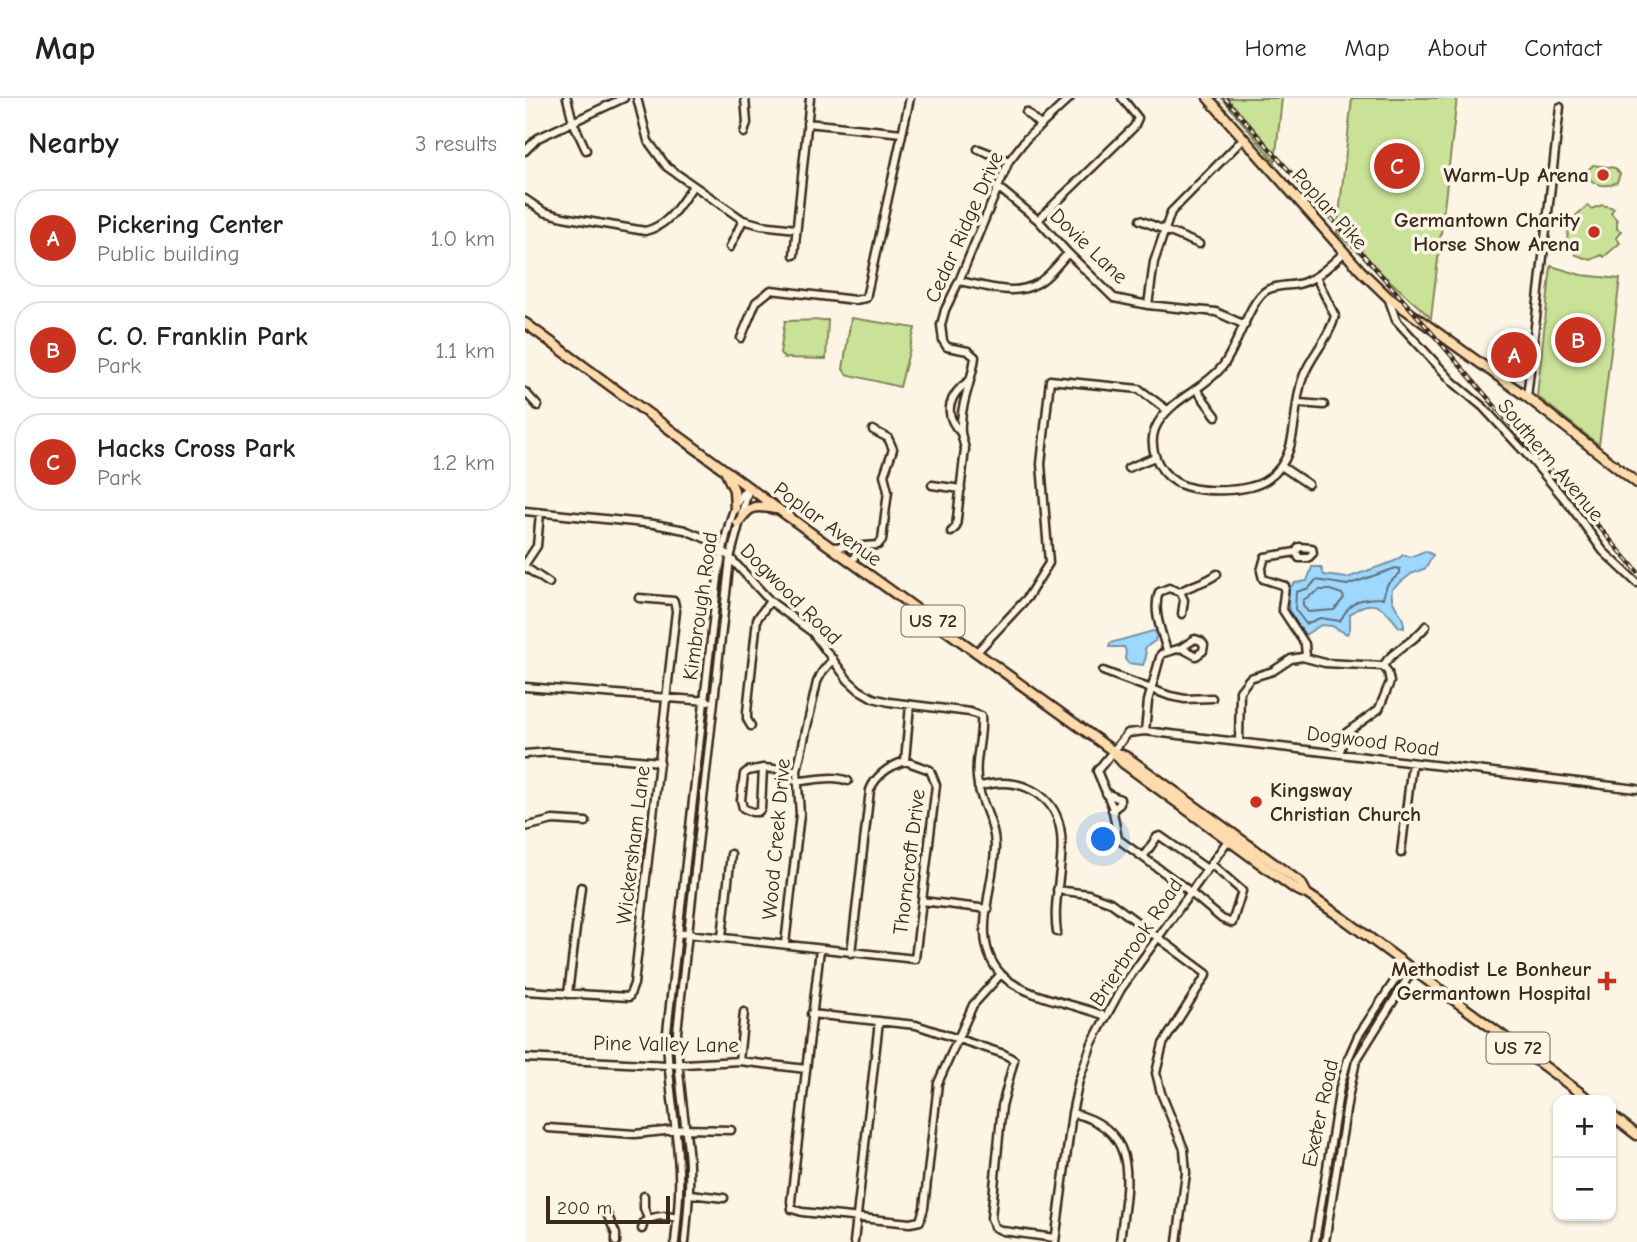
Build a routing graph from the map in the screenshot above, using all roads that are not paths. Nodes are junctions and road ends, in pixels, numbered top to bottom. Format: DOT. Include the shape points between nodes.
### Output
graph roads {
  1 [pos="567,98"];
  2 [pos="624,98"];
  3 [pos="637,98"];
  4 [pos="745,98"];
  5 [pos="810,98"];
  6 [pos="910,98"];
  7 [pos="1070,98"];
  8 [pos="1122,98"];
  9 [pos="1208,98"];
  10 [pos="1560,107"];
  11 [pos="1025,112"];
  12 [pos="573,122"];
  13 [pos="807,123"];
  14 [pos="1041,126"];
  15 [pos="744,133"];
  16 [pos="902,133"];
  17 [pos="1244,138"];
  18 [pos="978,149"];
  19 [pos="586,150"];
  20 [pos="525,151"];
  21 [pos="1009,161"];
  22 [pos="693,186"];
  23 [pos="999,188"];
  24 [pos="525,199"];
  25 [pos="743,220"];
  26 [pos="1038,220"];
  27 [pos="1140,220"];
  28 [pos="796,229"];
  29 [pos="1165,231"];
  30 [pos="1199,244"];
  31 [pos="730,247"];
  32 [pos="1345,252"];
  33 [pos="1068,253"];
  34 [pos="794,255"];
  35 [pos="1316,277"];
  36 [pos="959,281"];
  37 [pos="1388,297"];
  38 [pos="1148,305"];
  39 [pos="1419,318"];
  40 [pos="525,323"];
  41 [pos="1245,325"];
  42 [pos="1406,331"];
  43 [pos="741,338"];
  44 [pos="970,380"];
  45 [pos="1196,389"];
  46 [pos="525,392"];
  47 [pos="1527,397"];
  48 [pos="1299,403"];
  49 [pos="1324,405"];
  50 [pos="538,406"];
  51 [pos="1167,410"];
  52 [pos="1216,416"];
  53 [pos="873,430"];
  54 [pos="961,433"];
  55 [pos="1155,457"];
  56 [pos="1281,466"];
  57 [pos="1128,468"];
  58 [pos="725,470"];
  59 [pos="1637,483"];
  60 [pos="1308,484"];
  61 [pos="932,485"];
  62 [pos="749,487"];
  63 [pos="961,489"];
  64 [pos="736,509"];
  65 [pos="778,509"];
  66 [pos="525,511"];
  67 [pos="540,513"];
  68 [pos="738,523"];
  69 [pos="951,532"];
  70 [pos="864,546"];
  71 [pos="830,547"];
  72 [pos="723,550"];
  73 [pos="1296,552"];
  74 [pos="730,558"];
  75 [pos="852,563"];
  76 [pos="525,566"];
  77 [pos="1217,574"];
  78 [pos="549,583"];
  79 [pos="1637,583"];
  80 [pos="1180,592"];
  81 [pos="639,597"];
  82 [pos="770,601"];
  83 [pos="1182,614"];
  84 [pos="1426,626"];
  85 [pos="1181,648"];
  86 [pos="1167,651"];
  87 [pos="977,653"];
  88 [pos="1306,657"];
  89 [pos="833,660"];
  90 [pos="1383,666"];
  91 [pos="1103,671"];
  92 [pos="525,687"];
  93 [pos="1152,689"];
  94 [pos="666,697"];
  95 [pos="1212,698"];
  96 [pos="704,701"];
  97 [pos="714,702"];
  98 [pos="910,705"];
  99 [pos="751,726"];
  100 [pos="1145,731"];
  101 [pos="1239,742"];
  102 [pos="1113,751"];
  103 [pos="525,754"];
  104 [pos="1339,754"];
  105 [pos="905,761"];
  106 [pos="660,762"];
  107 [pos="1412,763"];
  108 [pos="763,768"];
  109 [pos="797,771"];
  110 [pos="796,781"];
  111 [pos="848,781"];
  112 [pos="978,787"];
  113 [pos="1637,789"];
  114 [pos="586,822"];
  115 [pos="525,827"];
  116 [pos="1230,838"];
  117 [pos="1401,853"];
  118 [pos="731,854"];
  119 [pos="1143,857"];
  120 [pos="1209,867"];
  121 [pos="582,887"];
  122 [pos="1057,890"];
  123 [pos="1190,892"];
  124 [pos="922,901"];
  125 [pos="988,909"];
  126 [pos="1057,932"];
  127 [pos="678,933"];
  128 [pos="688,934"];
  129 [pos="722,937"];
  130 [pos="1158,937"];
  131 [pos="785,944"];
  132 [pos="820,949"];
  133 [pos="851,953"];
  134 [pos="1409,968"];
  135 [pos="1001,974"];
  136 [pos="525,991"];
  137 [pos="568,994"];
  138 [pos="744,1012"];
  139 [pos="811,1014"];
  140 [pos="1105,1016"];
  141 [pos="879,1021"];
  142 [pos="957,1039"];
  143 [pos="525,1058"];
  144 [pos="739,1061"];
  145 [pos="667,1065"];
  146 [pos="677,1065"];
  147 [pos="806,1069"];
  148 [pos="1583,1095"];
  149 [pos="1072,1113"];
  150 [pos="1616,1119"];
  151 [pos="548,1128"];
  152 [pos="675,1129"];
  153 [pos="685,1129"];
  154 [pos="731,1130"];
  155 [pos="1637,1135"];
  156 [pos="689,1194"];
  157 [pos="644,1196"];
  158 [pos="724,1198"];
  159 [pos="607,1214"];
  160 [pos="857,1217"];
  161 [pos="677,1218"];
  162 [pos="649,1219"];
  163 [pos="642,1230"];
  164 [pos="1055,1240"];
  165 [pos="616,1242"];
  166 [pos="675,1242"];
  167 [pos="685,1242"];
  168 [pos="854,1242"];
  169 [pos="1120,1242"];
  170 [pos="1177,1242"];
  171 [pos="1315,1242"];
  172 [pos="1325,1242"];
  1 -- 12 [label="street"];
  2 -- 12 [label="street"];
  3 -- 22 [label="street" via="650,144 667,167"];
  4 -- 15 [label="street"];
  5 -- 13 [label="street"];
  6 -- 16 [label="street"];
  7 -- 14 [label="street, Cedar Ridge Drive"];
  8 -- 26 [label="street" via="1138,118 1134,127"];
  9 -- 17 [label="main road, Poplar Pike"];
  10 -- 47 [label="street"];
  11 -- 14 [label="street"];
  12 -- 19 [label="street"];
  12 -- 20 [label="street" via="538,138"];
  13 -- 16 [label="street"];
  13 -- 28 [label="street"];
  14 -- 21 [label="street, Cedar Ridge Drive"];
  16 -- 43 [label="street" via="866,298 768,292 756,302"];
  17 -- 29 [label="street" via="1171,212"];
  17 -- 32 [label="main road, Poplar Pike"];
  18 -- 21 [label="street"];
  21 -- 23 [label="street, Cedar Ridge Drive"];
  22 -- 24 [label="street" via="667,221 645,231 544,212"];
  22 -- 25 [label="street"];
  23 -- 26 [label="street, Dovie Lane"];
  23 -- 36 [label="street, Cedar Ridge Drive"];
  25 -- 28 [label="street"];
  25 -- 31 [label="street"];
  26 -- 33 [label="street, Dovie Lane"];
  27 -- 29 [label="street"];
  28 -- 34 [label="street"];
  29 -- 30 [label="street"];
  29 -- 38 [label="street" via="1154,262"];
  32 -- 35 [label="street"];
  32 -- 37 [label="main road, Poplar Pike"];
  33 -- 36 [label="street" via="1036,285 1020,290"];
  33 -- 38 [label="street, Dovie Lane" via="1114,298"];
  35 -- 41 [label="street" via="1267,290 1257,298"];
  35 -- 48 [label="street" via="1335,316 1332,330 1304,375"];
  36 -- 44 [label="street, Cedar Ridge Drive" via="945,310 941,334 947,347 973,354"];
  37 -- 39 [label="main road, Poplar Pike"];
  37 -- 42 [label="street, Southern Avenue" via="1396,320"];
  38 -- 41 [label="street, Dovie Lane" via="1216,312"];
  39 -- 42 [label="street"];
  39 -- 47 [label="main road, Poplar Pike"];
  40 -- 58 [label="main road, Poplar Avenue / US 72"];
  41 -- 45 [label="street" via="1220,369"];
  42 -- 79 [label="street, Southern Avenue" via="1453,383 1497,421 1604,551"];
  44 -- 54 [label="street"];
  44 -- 54 [label="street" via="957,389 950,408"];
  45 -- 51 [label="street"];
  45 -- 52 [label="street"];
  46 -- 50 [label="street"];
  47 -- 59 [label="main road, Poplar Pike"];
  48 -- 49 [label="street"];
  48 -- 56 [label="street" via="1292,443"];
  51 -- 55 [label="street" via="1152,440"];
  51 -- 87 [label="street" via="1139,389 1050,380 1041,464 1049,564 1027,598"];
  53 -- 70 [label="street" via="888,438 893,449 884,475 888,491 882,540"];
  54 -- 63 [label="street" via="965,449"];
  55 -- 56 [label="street" via="1176,482 1231,491 1268,480"];
  55 -- 57 [label="street"];
  56 -- 60 [label="street"];
  58 -- 62 [label="main road, Poplar Avenue / US 72"];
  58 -- 64 [label="main road"];
  61 -- 63 [label="street"];
  62 -- 64 [label="street, Kimbrough Road"];
  62 -- 65 [label="main road, Poplar Avenue / US 72"];
  62 -- 68 [label="street, Kimbrough Road"];
  63 -- 69 [label="street" via="956,527"];
  64 -- 72 [label="street, Kimbrough Road"];
  65 -- 68 [label="main road" via="750,508"];
  65 -- 71 [label="main road, Poplar Avenue / US 72"];
  66 -- 67 [label="street, Dogwood Road"];
  67 -- 72 [label="street, Dogwood Road" via="685,530"];
  67 -- 76 [label="street" via="537,546"];
  68 -- 74 [label="street, Kimbrough Road"];
  70 -- 71 [label="street"];
  70 -- 75 [label="street"];
  71 -- 75 [label="main road, Poplar Avenue / US 72"];
  72 -- 74 [label="street, Dogwood Road"];
  72 -- 96 [label="street, Kimbrough Road"];
  73 -- 88 [label="street" via="1265,557 1261,572 1263,579 1285,586 1282,609 1305,644"];
  74 -- 82 [label="street, Dogwood Road"];
  74 -- 97 [label="street, Kimbrough Road"];
  75 -- 87 [label="main road, Poplar Avenue / US 72"];
  76 -- 78 [label="street"];
  77 -- 80 [label="street"];
  80 -- 83 [label="street"];
  80 -- 86 [label="street" via="1163,589 1157,599"];
  81 -- 94 [label="street, Wickersham Lane" via="674,601"];
  82 -- 89 [label="street, Dogwood Road" via="812,632"];
  82 -- 99 [label="street" via="757,619 747,712"];
  84 -- 90 [label="street"];
  85 -- 86 [label="street"];
  86 -- 93 [label="street" via="1160,656"];
  87 -- 102 [label="main road, Poplar Avenue / US 72"];
  88 -- 90 [label="street" via="1325,663"];
  88 -- 101 [label="street" via="1250,678 1240,691"];
  89 -- 98 [label="street, Dogwood Road" via="866,694"];
  89 -- 109 [label="street, Wood Creek Drive" via="817,682"];
  90 -- 104 [label="street" via="1390,682 1379,709 1346,733"];
  91 -- 93 [label="street"];
  92 -- 94 [label="street"];
  93 -- 95 [label="street" via="1185,699"];
  93 -- 100 [label="street"];
  94 -- 96 [label="street"];
  94 -- 106 [label="street, Wickersham Lane"];
  96 -- 97 [label="street"];
  96 -- 127 [label="street, Kimbrough Road"];
  97 -- 128 [label="street, Kimbrough Road"];
  98 -- 105 [label="street, Thorncroft Drive"];
  98 -- 112 [label="street, Dogwood Road" via="981,716"];
  100 -- 101 [label="street, Dogwood Road"];
  100 -- 102 [label="street" via="1128,733"];
  101 -- 104 [label="street, Dogwood Road"];
  102 -- 116 [label="main road, Poplar Avenue" via="1127,757"];
  102 -- 119 [label="street" via="1097,771 1118,839"];
  103 -- 106 [label="street" via="551,752"];
  104 -- 107 [label="street, Dogwood Road"];
  105 -- 124 [label="street, Thorncroft Drive" via="930,770 936,785"];
  105 -- 133 [label="street" via="886,770 870,790"];
  106 -- 137 [label="street, Wickersham Lane" via="629,997"];
  107 -- 113 [label="street, Dogwood Road"];
  107 -- 117 [label="street"];
  108 -- 108 [label="street" via="744,774 742,805 753,812 761,809"];
  108 -- 109 [label="street"];
  109 -- 110 [label="street, Wood Creek Drive"];
  110 -- 111 [label="street" via="835,777"];
  110 -- 131 [label="street, Wood Creek Drive" via="800,814"];
  112 -- 122 [label="street" via="1017,784 1049,803 1062,837"];
  112 -- 125 [label="street" via="995,845"];
  114 -- 115 [label="street" via="552,820"];
  116 -- 120 [label="street, Brierbrook Road"];
  116 -- 134 [label="main road, Poplar Avenue / US 72"];
  118 -- 129 [label="street"];
  119 -- 120 [label="street" via="1160,836"];
  119 -- 123 [label="street"];
  120 -- 123 [label="street, Brierbrook Road"];
  120 -- 123 [label="street" via="1242,891 1232,923"];
  121 -- 137 [label="street"];
  122 -- 126 [label="street"];
  122 -- 130 [label="street" via="1103,899"];
  123 -- 130 [label="street, Brierbrook Road"];
  124 -- 125 [label="street"];
  124 -- 133 [label="street, Thorncroft Drive" via="915,958"];
  125 -- 135 [label="street" via="986,946"];
  127 -- 128 [label="street"];
  127 -- 145 [label="street, Kimbrough Road"];
  128 -- 129 [label="street"];
  128 -- 146 [label="street, Kimbrough Road"];
  129 -- 131 [label="street"];
  130 -- 140 [label="street, Brierbrook Road"];
  130 -- 170 [label="street" via="1207,974 1163,1044 1156,1073 1184,1149 1186,1173"];
  131 -- 132 [label="street"];
  132 -- 133 [label="street"];
  132 -- 139 [label="street"];
  134 -- 148 [label="main road, Poplar Avenue / US 72"];
  134 -- 171 [label="street, Exeter Road" via="1347,1059"];
  134 -- 172 [label="street, Exeter Road" via="1356,1061"];
  135 -- 140 [label="street" via="1020,987"];
  135 -- 142 [label="street" via="973,1005"];
  136 -- 137 [label="street"];
  138 -- 144 [label="street"];
  139 -- 141 [label="street"];
  139 -- 147 [label="street"];
  140 -- 149 [label="street, Brierbrook Road" via="1085,1063"];
  141 -- 142 [label="street" via="916,1025"];
  141 -- 160 [label="street"];
  142 -- 160 [label="street" via="938,1083 921,1221"];
  142 -- 164 [label="street" via="1014,1060 1002,1106 991,1219 994,1227"];
  143 -- 145 [label="street, Pine Valley Lane"];
  144 -- 146 [label="street, Pine Valley Lane"];
  144 -- 147 [label="street, Pine Valley Lane"];
  145 -- 146 [label="street, Pine Valley Lane"];
  145 -- 152 [label="street, Kimbrough Road"];
  146 -- 153 [label="street, Kimbrough Road"];
  147 -- 160 [label="street" via="792,1209"];
  149 -- 164 [label="street, Brierbrook Road"];
  149 -- 169 [label="street" via="1105,1125 1124,1153 1127,1169"];
  150 -- 155 [label="main road"];
  151 -- 152 [label="street" via="635,1135"];
  152 -- 153 [label="street"];
  152 -- 161 [label="street, Kimbrough Road" via="680,1192"];
  153 -- 154 [label="street"];
  153 -- 156 [label="street, Kimbrough Road"];
  156 -- 158 [label="street"];
  156 -- 167 [label="street, Kimbrough Road"];
  157 -- 162 [label="street"];
  159 -- 165 [label="street"];
  160 -- 168 [label="street"];
  161 -- 162 [label="street"];
  161 -- 166 [label="street, Kimbrough Road"];
  162 -- 163 [label="street"];
}
